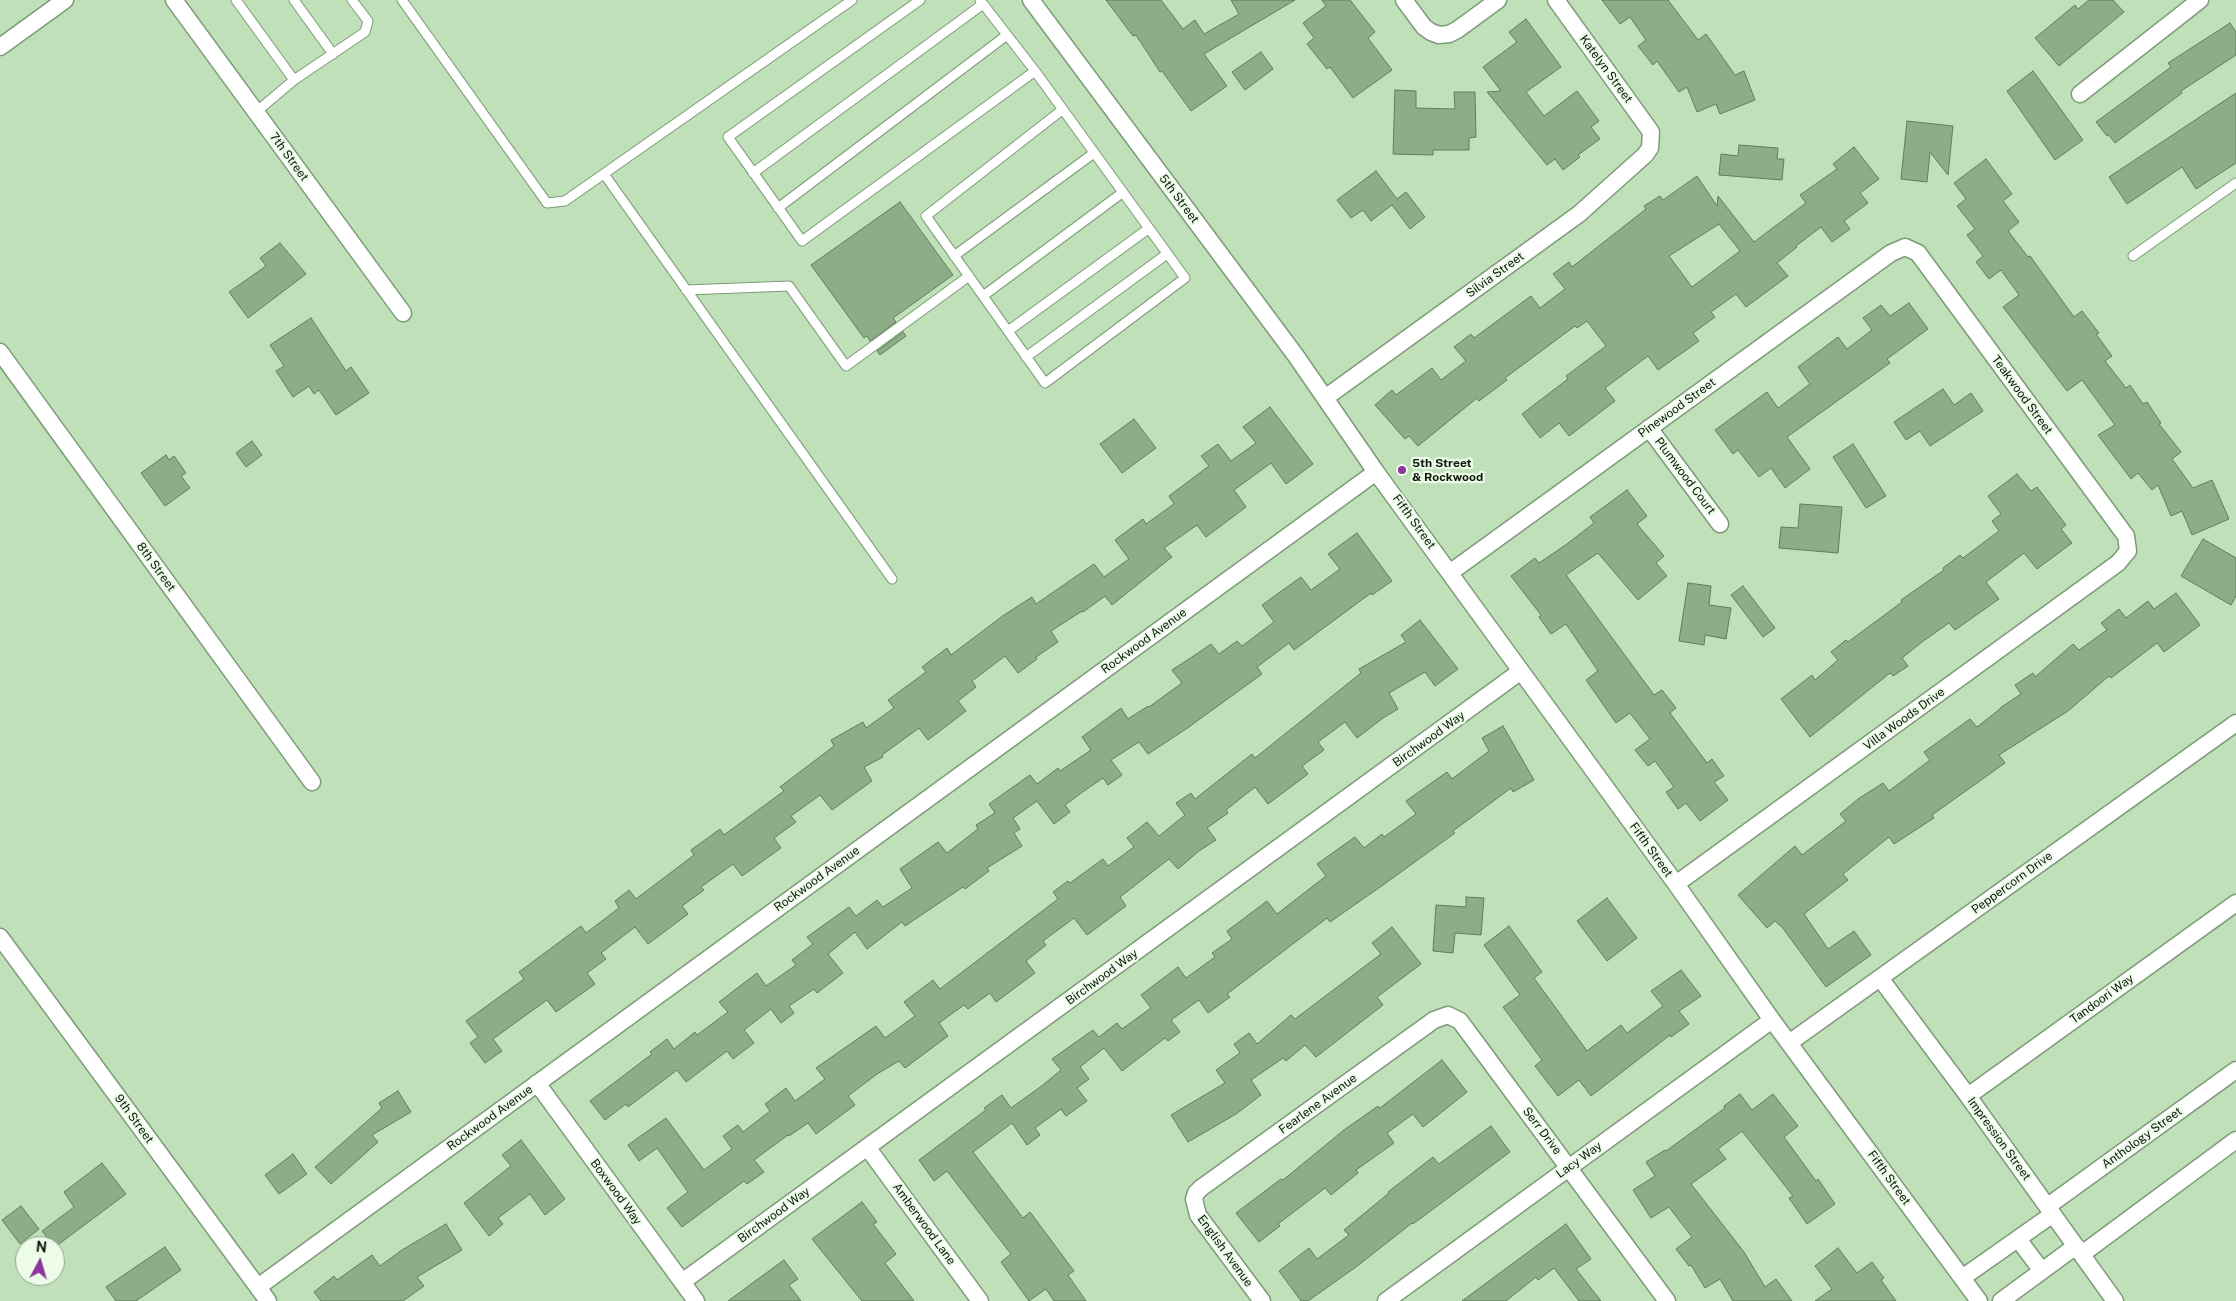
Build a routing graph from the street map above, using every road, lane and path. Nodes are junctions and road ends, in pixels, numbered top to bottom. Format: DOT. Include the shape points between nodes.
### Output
graph roads {
  1 [pos="65,0"];
  2 [pos="174,0"];
  3 [pos="236,0"];
  4 [pos="294,0"];
  5 [pos="352,0"];
  6 [pos="402,0"];
  7 [pos="852,0"];
  8 [pos="920,0"];
  9 [pos="1031,0"];
  10 [pos="1404,0"];
  11 [pos="1498,0"];
  12 [pos="1556,0"];
  13 [pos="2200,0"];
  14 [pos="981,2"];
  15 [pos="1007,35"];
  16 [pos="0,47"];
  17 [pos="333,54"];
  18 [pos="1035,71"];
  19 [pos="293,78"];
  20 [pos="2080,94"];
  21 [pos="1062,110"];
  22 [pos="256,112"];
  23 [pos="1652,140"];
  24 [pos="1094,153"];
  25 [pos="753,173"];
  26 [pos="604,174"];
  27 [pos="2236,183"];
  28 [pos="1122,193"];
  29 [pos="778,208"];
  30 [pos="1148,229"];
  31 [pos="1905,247"];
  32 [pos="1167,254"];
  33 [pos="954,256"];
  34 [pos="2134,256"];
  35 [pos="969,276"];
  36 [pos="686,290"];
  37 [pos="983,296"];
  38 [pos="403,313"];
  39 [pos="1008,331"];
  40 [pos="0,352"];
  41 [pos="1026,356"];
  42 [pos="1325,398"];
  43 [pos="1649,428"];
  44 [pos="1376,472"];
  45 [pos="1720,524"];
  46 [pos="2128,550"];
  47 [pos="1450,572"];
  48 [pos="892,579"];
  49 [pos="1522,671"];
  50 [pos="2236,724"];
  51 [pos="312,782"];
  52 [pos="1676,884"];
  53 [pos="2236,903"];
  54 [pos="0,937"];
  55 [pos="1880,978"];
  56 [pos="1448,1015"];
  57 [pos="1772,1020"];
  58 [pos="1789,1043"];
  59 [pos="2236,1070"];
  60 [pos="537,1084"];
  61 [pos="1968,1096"];
  62 [pos="2236,1140"];
  63 [pos="867,1147"];
  64 [pos="1570,1167"];
  65 [pos="1194,1199"];
  66 [pos="2050,1210"];
  67 [pos="2018,1239"];
  68 [pos="2079,1250"];
  69 [pos="2042,1271"];
  70 [pos="1962,1278"];
  71 [pos="682,1282"];
  72 [pos="258,1287"];
  73 [pos="268,1301"];
  74 [pos="696,1301"];
  75 [pos="980,1301"];
  76 [pos="1262,1301"];
  77 [pos="1386,1301"];
  78 [pos="1667,1301"];
  79 [pos="1979,1301"];
  80 [pos="2001,1301"];
  81 [pos="2115,1301"];
  1 -- 16 [label="street"];
  2 -- 22 [label="street, 7th Street"];
  3 -- 19 [label="lane"];
  4 -- 17 [label="lane"];
  5 -- 17 [label="lane" via="368,21 365,32"];
  6 -- 26 [label="lane" via="547,204 564,201"];
  7 -- 26 [label="lane"];
  8 -- 25 [label="lane" via="728,137"];
  9 -- 42 [label="street, 5th Street"];
  10 -- 11 [label="street" via="1424,26 1439,35 1457,30"];
  12 -- 23 [label="street, Katelyn Street" via="1646,124"];
  13 -- 20 [label="street"];
  14 -- 15 [label="lane"];
  14 -- 25 [label="lane"];
  15 -- 18 [label="lane"];
  15 -- 29 [label="lane"];
  17 -- 19 [label="lane"];
  18 -- 21 [label="lane"];
  18 -- 29 [label="lane" via="802,241"];
  19 -- 22 [label="lane"];
  21 -- 24 [label="lane"];
  21 -- 33 [label="lane" via="926,216"];
  22 -- 38 [label="street, 7th Street"];
  23 -- 42 [label="street, Silvia Street" via="1646,155 1578,214"];
  24 -- 28 [label="lane"];
  24 -- 33 [label="lane"];
  25 -- 29 [label="lane"];
  26 -- 36 [label="lane"];
  27 -- 34 [label="lane"];
  28 -- 30 [label="lane"];
  28 -- 37 [label="lane"];
  30 -- 32 [label="lane"];
  30 -- 39 [label="lane"];
  31 -- 43 [label="street, Pinewood Street" via="1882,258"];
  31 -- 46 [label="street, Teakwood Street" via="1918,253 2126,536"];
  32 -- 41 [label="lane"];
  32 -- 41 [label="lane" via="1185,278 1045,383"];
  33 -- 35 [label="lane"];
  35 -- 36 [label="lane" via="846,366 789,286"];
  35 -- 37 [label="lane"];
  36 -- 48 [label="lane"];
  37 -- 39 [label="lane"];
  39 -- 41 [label="lane"];
  40 -- 51 [label="street, 8th Street"];
  42 -- 44 [label="street, Fifth Street"];
  43 -- 45 [label="street, Plumwood Court"];
  43 -- 47 [label="street, Pinewood Street"];
  44 -- 47 [label="street, Fifth Street"];
  44 -- 60 [label="street, Rockwood Avenue"];
  46 -- 52 [label="street, Villa Woods Drive" via="2118,563"];
  47 -- 49 [label="street, Fifth Street"];
  49 -- 52 [label="street, Fifth Street"];
  49 -- 63 [label="street, Birchwood Way"];
  50 -- 55 [label="street, Peppercorn Drive"];
  52 -- 57 [label="street, Fifth Street"];
  53 -- 61 [label="street, Tandoori Way"];
  54 -- 72 [label="street, 9th Street"];
  55 -- 58 [label="street, Peppercorn Drive"];
  55 -- 61 [label="street, Impression Street"];
  56 -- 64 [label="street, Serr Drive" via="1460,1022"];
  56 -- 65 [label="street, Fearlene Avenue" via="1434,1020 1201,1188"];
  57 -- 58 [label="street, Fifth Street"];
  57 -- 64 [label="street, Lacy Way"];
  58 -- 70 [label="street, Fifth Street"];
  59 -- 66 [label="street, Anthology Street"];
  60 -- 71 [label="street, Boxwood Way"];
  60 -- 72 [label="street, Rockwood Avenue"];
  61 -- 66 [label="street, Impression Street"];
  62 -- 68 [label="street"];
  63 -- 71 [label="street, Birchwood Way"];
  63 -- 75 [label="street, Amberwood Lane"];
  64 -- 77 [label="street, Lacy Way"];
  64 -- 78 [label="street, Serr Drive"];
  65 -- 76 [label="street, English Avenue" via="1198,1215"];
  66 -- 67 [label="street, Anthology Street"];
  66 -- 68 [label="street, Impression Street"];
  67 -- 69 [label="street"];
  67 -- 70 [label="street, Anthology Street"];
  68 -- 69 [label="street"];
  68 -- 81 [label="street, Impression Street"];
  69 -- 80 [label="street"];
  70 -- 79 [label="street, Fifth Street"];
  71 -- 74 [label="street, Boxwood Way"];
  72 -- 73 [label="street, 9th Street"];
}
